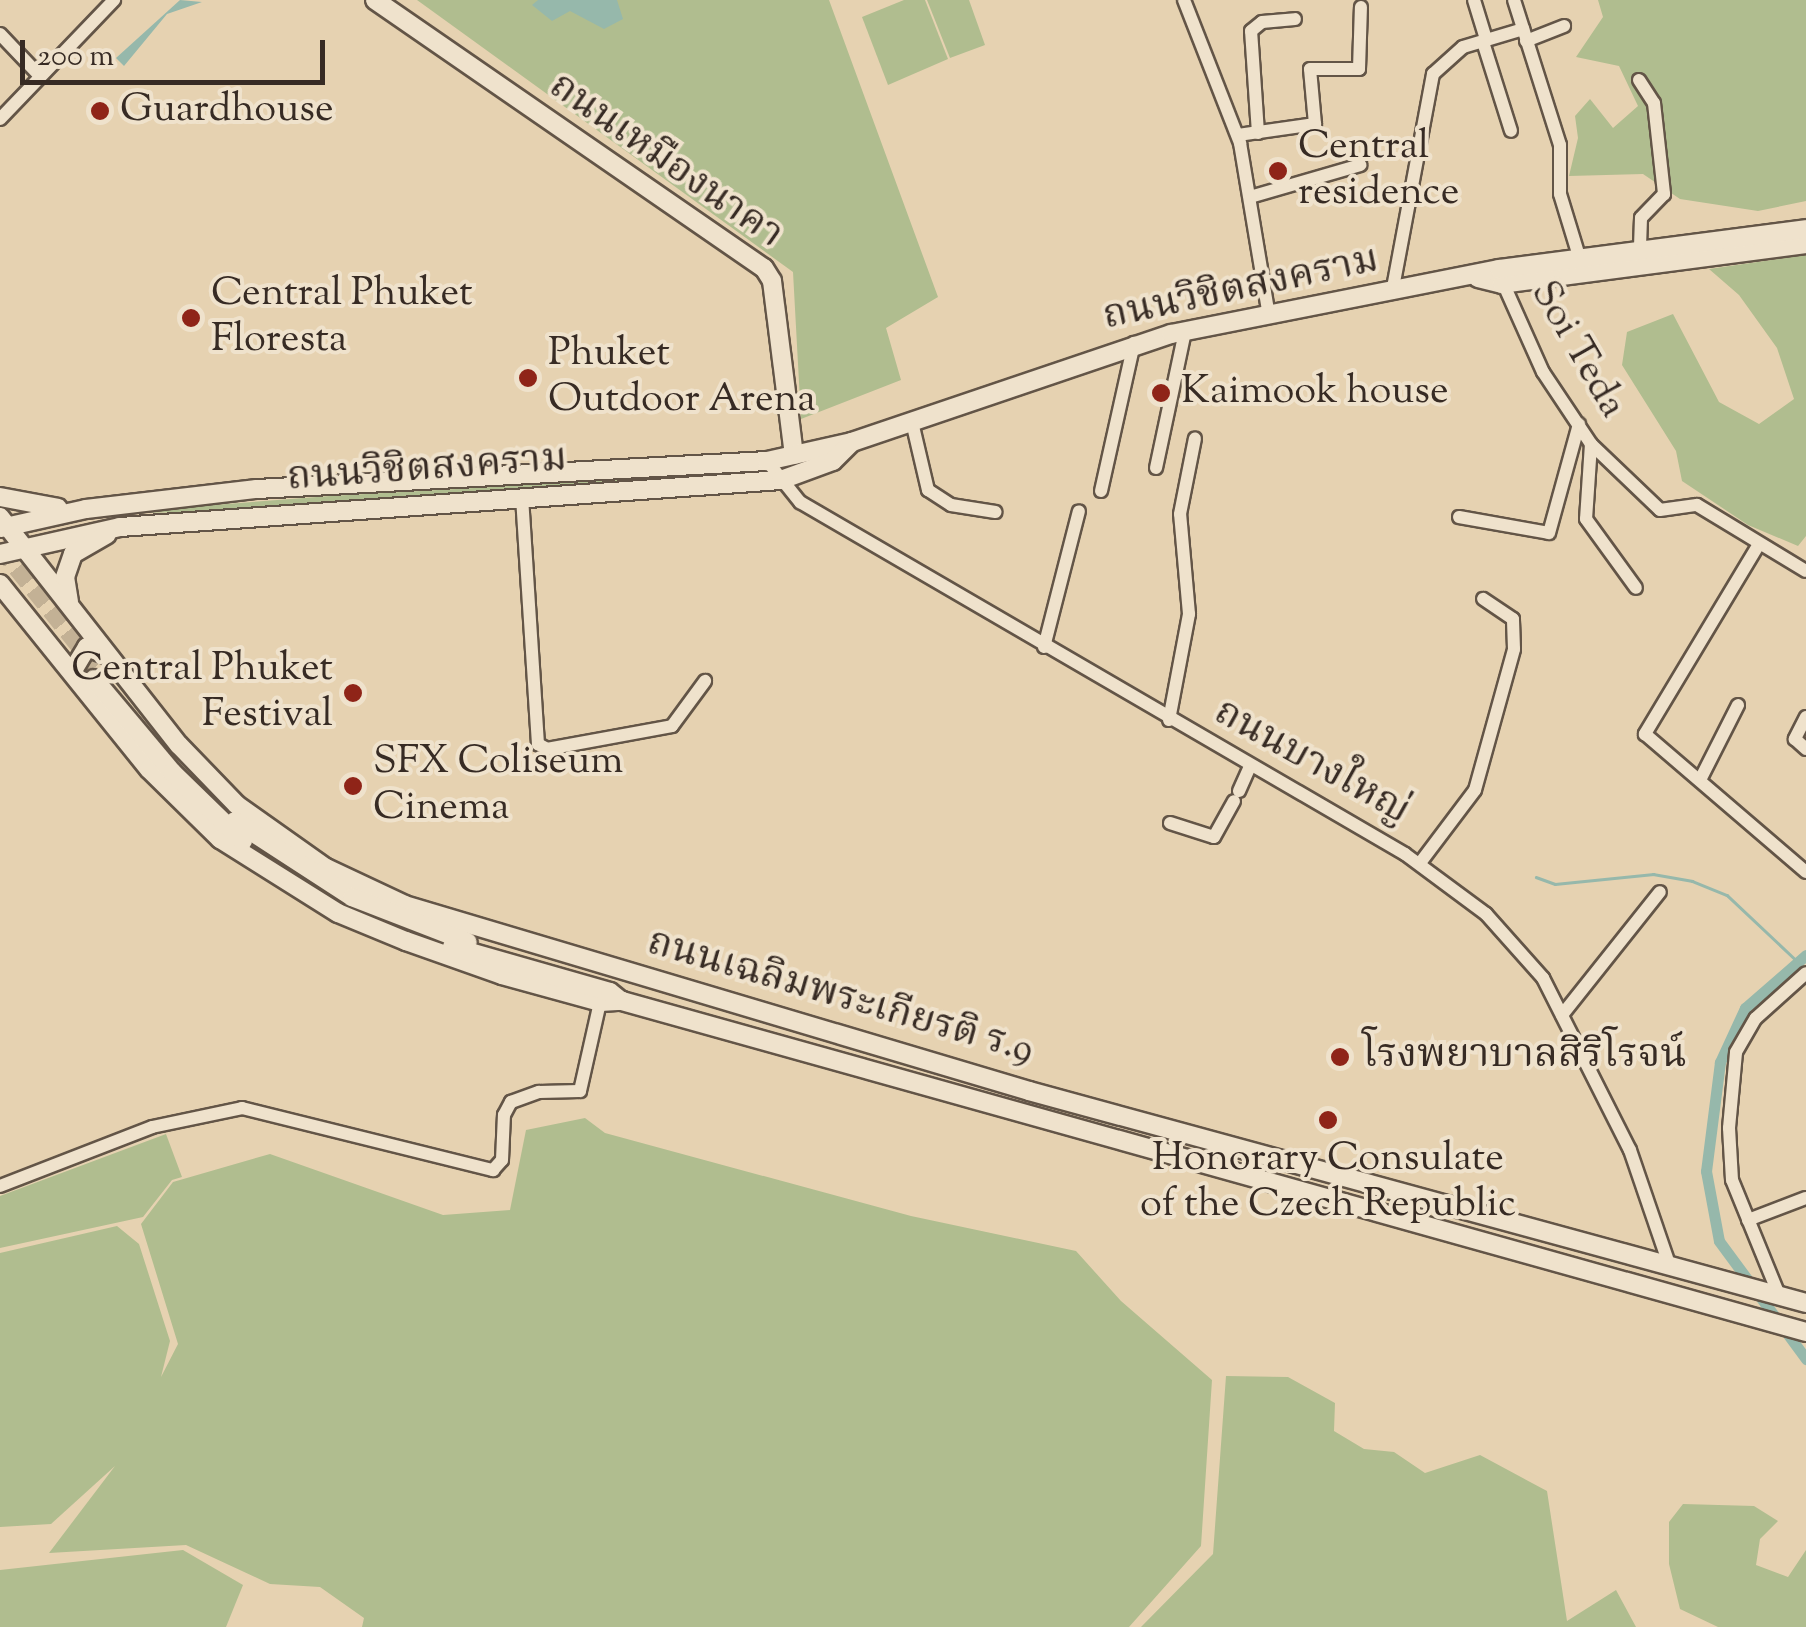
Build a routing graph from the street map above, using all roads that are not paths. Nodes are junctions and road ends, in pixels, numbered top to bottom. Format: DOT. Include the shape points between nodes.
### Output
graph roads {
  1 [pos="114,0"];
  2 [pos="374,0"];
  3 [pos="1184,0"];
  4 [pos="1474,0"];
  5 [pos="1514,0"];
  6 [pos="1361,7"];
  7 [pos="1295,19"];
  8 [pos="1564,26"];
  9 [pos="0,34"];
  10 [pos="1524,35"];
  11 [pos="1484,41"];
  12 [pos="40,76"];
  13 [pos="1639,80"];
  14 [pos="0,118"];
  15 [pos="1511,131"];
  16 [pos="1258,132"];
  17 [pos="1238,136"];
  18 [pos="1360,164"];
  19 [pos="1250,196"];
  20 [pos="1806,229"];
  21 [pos="1806,244"];
  22 [pos="1640,247"];
  23 [pos="1580,256"];
  24 [pos="1500,277"];
  25 [pos="1392,294"];
  26 [pos="1268,316"];
  27 [pos="1185,332"];
  28 [pos="1134,343"];
  29 [pos="912,422"];
  30 [pos="1579,424"];
  31 [pos="1195,438"];
  32 [pos="852,442"];
  33 [pos="1592,444"];
  34 [pos="794,455"];
  35 [pos="767,461"];
  36 [pos="1156,468"];
  37 [pos="781,480"];
  38 [pos="1101,492"];
  39 [pos="0,497"];
  40 [pos="522,497"];
  41 [pos="89,509"];
  42 [pos="996,512"];
  43 [pos="1079,512"];
  44 [pos="1459,517"];
  45 [pos="3,524"];
  46 [pos="120,527"];
  47 [pos="96,530"];
  48 [pos="1759,544"];
  49 [pos="25,548"];
  50 [pos="0,554"];
  51 [pos="1806,572"];
  52 [pos="1636,588"];
  53 [pos="4,592"];
  54 [pos="1484,599"];
  55 [pos="89,632"];
  56 [pos="1044,647"];
  57 [pos="101,669"];
  58 [pos="72,672"];
  59 [pos="705,680"];
  60 [pos="1738,705"];
  61 [pos="1806,717"];
  62 [pos="1169,720"];
  63 [pos="1806,749"];
  64 [pos="1250,766"];
  65 [pos="1700,780"];
  66 [pos="1170,823"];
  67 [pos="1420,863"];
  68 [pos="1806,872"];
  69 [pos="1660,892"];
  70 [pos="1806,973"];
  71 [pos="622,1001"];
  72 [pos="600,1002"];
  73 [pos="1562,1015"];
  74 [pos="0,1186"];
  75 [pos="1806,1198"];
  76 [pos="1748,1220"];
  77 [pos="1669,1264"];
  78 [pos="1779,1295"];
  79 [pos="1806,1303"];
  80 [pos="1806,1332"];
  1 -- 12 [label="street"];
  2 -- 34 [label="main road, ถนนเหมืองนาคา" via="764,268 772,281"];
  3 -- 17 [label="street"];
  4 -- 11 [label="street"];
  5 -- 10 [label="street"];
  6 -- 16 [label="street" via="1359,68 1310,70 1315,124"];
  7 -- 16 [label="street" via="1262,22 1252,31"];
  8 -- 10 [label="street"];
  9 -- 12 [label="street"];
  10 -- 11 [label="street"];
  10 -- 23 [label="street" via="1560,146 1560,194"];
  11 -- 15 [label="street"];
  11 -- 25 [label="street" via="1463,47 1433,74"];
  12 -- 14 [label="street"];
  13 -- 22 [label="street" via="1654,103 1664,194 1641,218"];
  16 -- 17 [label="street"];
  17 -- 19 [label="street"];
  18 -- 19 [label="street"];
  19 -- 26 [label="street"];
  20 -- 22 [label="main road, ถนนวิชิตสงคราม"];
  21 -- 24 [label="main road, ถนนวิชิตสงคราม"];
  22 -- 23 [label="main road, ถนนวิชิตสงคราม"];
  23 -- 24 [label="main road, ถนนวิชิตสงคราม"];
  24 -- 25 [label="main road, ถนนวิชิตสงคราม"];
  24 -- 30 [label="street, Soi Teda" via="1542,372"];
  25 -- 26 [label="main road, ถนนวิชิตสงคราม"];
  26 -- 27 [label="main road, ถนนวิชิตสงคราม"];
  27 -- 28 [label="main road, ถนนวิชิตสงคราม"];
  27 -- 36 [label="street"];
  28 -- 29 [label="main road, ถนนวิชิตสงคราม"];
  28 -- 38 [label="street"];
  29 -- 32 [label="main road, ถนนวิชิตสงคราม"];
  29 -- 42 [label="street" via="928,490 951,505"];
  30 -- 33 [label="street, Soi Teda"];
  30 -- 44 [label="street" via="1548,533"];
  31 -- 62 [label="street" via="1180,514 1189,614"];
  32 -- 34 [label="main road, ถนนวิชิตสงคราม"];
  32 -- 37 [label="main road, ถนนวิชิตสงคราม" via="833,460"];
  33 -- 48 [label="street, Soi Teda" via="1660,510 1696,505"];
  33 -- 52 [label="street" via="1586,519"];
  34 -- 35 [label="main road, ถนนวิชิตสงคราม"];
  35 -- 37 [label="street, ถนนบางใหญ่"];
  35 -- 41 [label="main road, ถนนวิชิตสงคราม" via="295,486"];
  37 -- 40 [label="main road, ถนนวิชิตสงคราม"];
  37 -- 56 [label="street, ถนนบางใหญ่" via="800,502"];
  39 -- 41 [label="main road"];
  40 -- 46 [label="main road, ถนนวิชิตสงคราม"];
  40 -- 59 [label="street" via="538,744 547,749 672,726"];
  41 -- 45 [label="main road, ถนนวิชิตสงคราม"];
  41 -- 47 [label="main road"];
  43 -- 56 [label="street"];
  45 -- 49 [label="main road"];
  46 -- 47 [label="main road, ถนนวิชิตสงคราม"];
  46 -- 55 [label="main road" via="73,554 68,565 66,598"];
  47 -- 49 [label="main road, ถนนวิชิตสงคราม"];
  48 -- 51 [label="street, Soi Teda"];
  48 -- 65 [label="street" via="1644,734"];
  49 -- 50 [label="main road, ถนนวิชิตสงคราม"];
  49 -- 55 [label="main road"];
  53 -- 58 [label="main road, ถนนเฉลิมพระเกียรติ ร.9"];
  54 -- 67 [label="street" via="1514,619 1514,650 1475,790"];
  55 -- 57 [label="main road"];
  56 -- 62 [label="street, ถนนบางใหญ่"];
  57 -- 58 [label="main road" via="87,647"];
  57 -- 71 [label="main road" via="230,832 280,868 334,901 432,940"];
  57 -- 77 [label="main road, ถนนเฉลิมพระเกียรติ ร.9" via="200,788 309,874 410,924 613,980 630,977"];
  58 -- 72 [label="main road, ถนนเฉลิมพระเกียรติ ร.9" via="149,769 220,839 281,878 406,941"];
  60 -- 65 [label="street"];
  61 -- 63 [label="street" via="1796,740"];
  62 -- 64 [label="street, ถนนบางใหญ่"];
  64 -- 66 [label="street" via="1214,837"];
  64 -- 67 [label="street, ถนนบางใหญ่"];
  65 -- 68 [label="street"];
  67 -- 73 [label="street, ถนนบางใหญ่" via="1486,914 1543,978"];
  69 -- 73 [label="street"];
  70 -- 76 [label="street" via="1756,1018 1736,1052 1732,1180"];
  71 -- 72 [label="main road, ถนนเฉลิมพระเกียรติ ร.9"];
  71 -- 80 [label="main road, ถนนเฉลิมพระเกียรติ ร.9"];
  72 -- 74 [label="street" via="580,1091 539,1092 511,1102 502,1160 493,1170 242,1108 152,1127"];
  73 -- 77 [label="street, ถนนบางใหญ่" via="1630,1150"];
  75 -- 76 [label="street"];
  76 -- 78 [label="street"];
  77 -- 78 [label="main road, ถนนเฉลิมพระเกียรติ ร.9"];
  78 -- 79 [label="main road, ถนนเฉลิมพระเกียรติ ร.9"];
}
